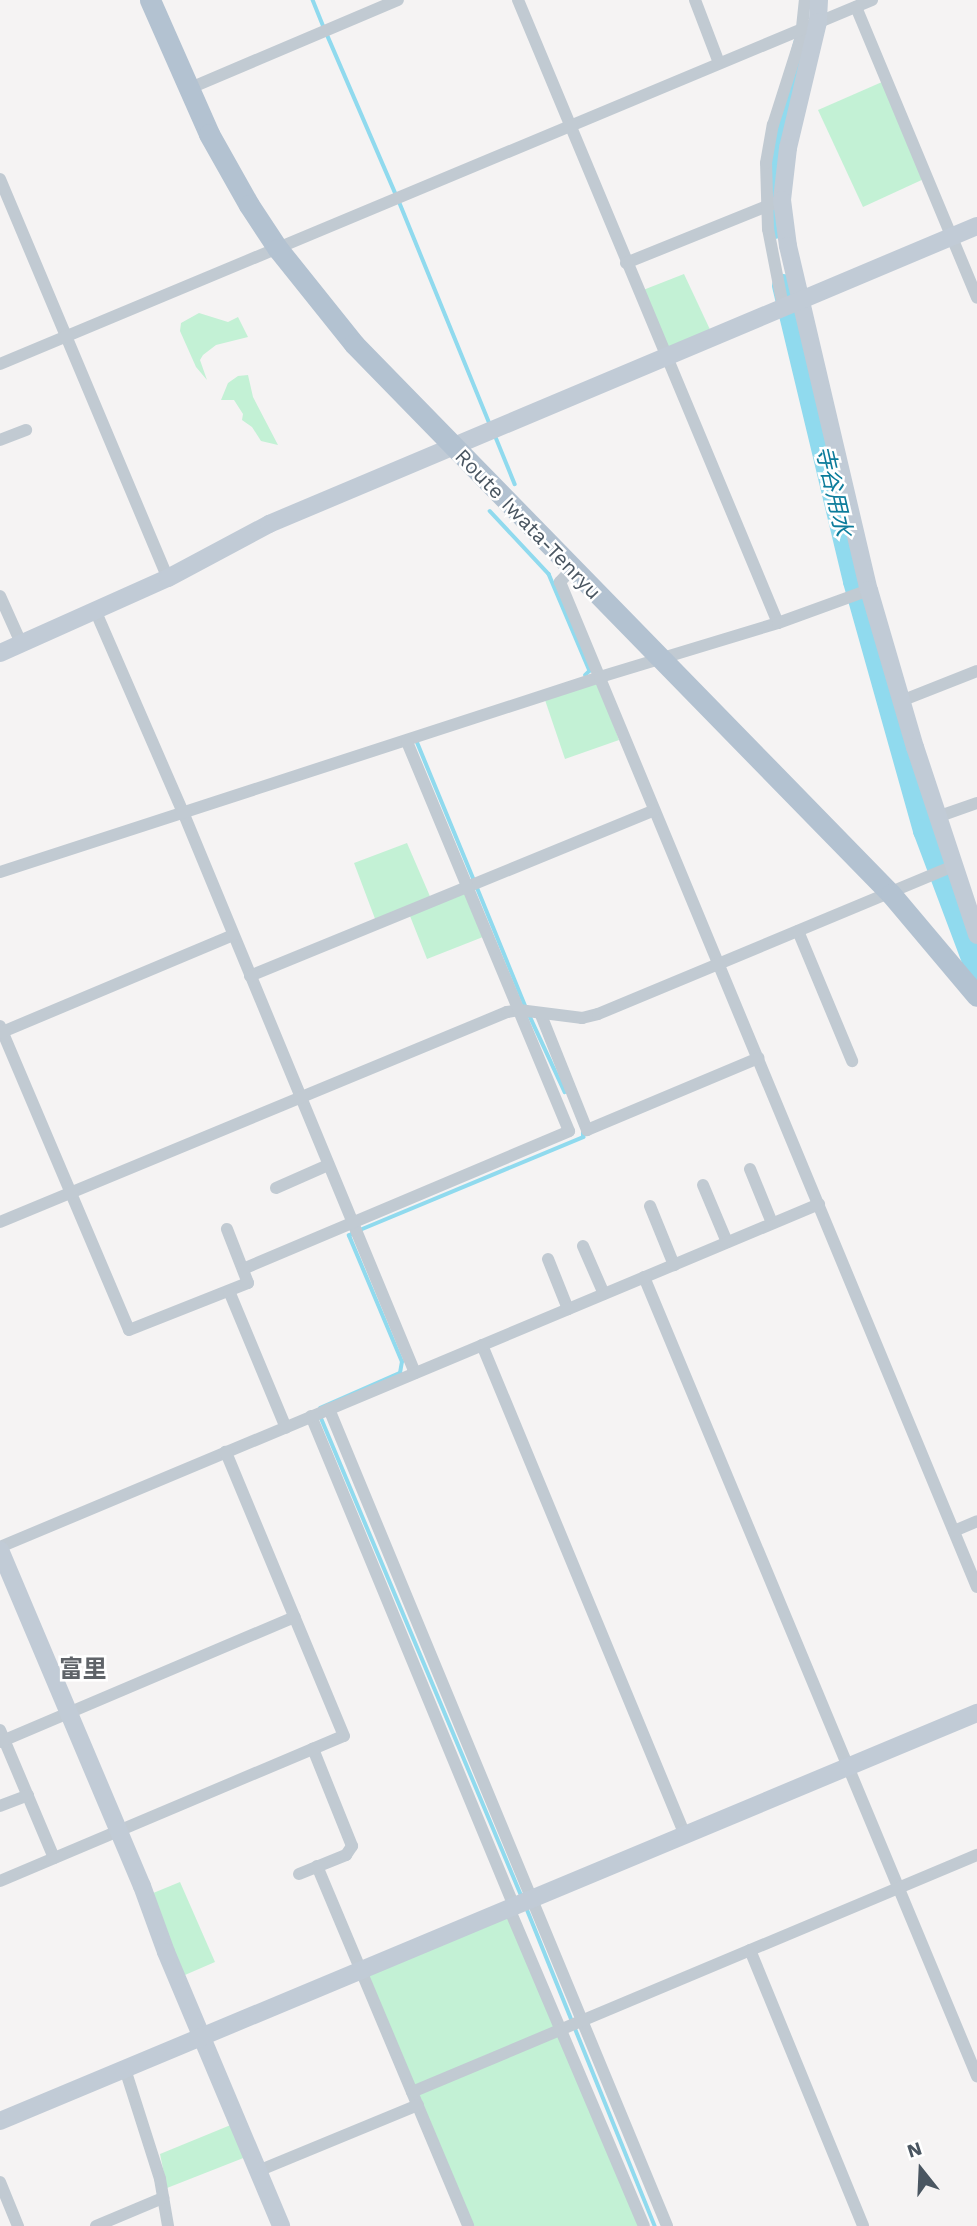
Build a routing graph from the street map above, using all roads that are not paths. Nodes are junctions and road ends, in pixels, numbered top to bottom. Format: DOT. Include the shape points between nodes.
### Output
graph roads {
  1 [pos="150,0"];
  2 [pos="398,0"];
  3 [pos="518,0"];
  4 [pos="695,0"];
  5 [pos="805,0"];
  6 [pos="819,0"];
  7 [pos="872,0"];
  8 [pos="856,7"];
  9 [pos="810,25"];
  10 [pos="719,63"];
  11 [pos="187,89"];
  12 [pos="570,126"];
  13 [pos="0,179"];
  14 [pos="774,204"];
  15 [pos="977,226"];
  16 [pos="951,236"];
  17 [pos="278,249"];
  18 [pos="626,263"];
  19 [pos="977,298"];
  20 [pos="801,299"];
  21 [pos="783,306"];
  22 [pos="66,337"];
  23 [pos="664,356"];
  24 [pos="0,364"];
  25 [pos="26,430"];
  26 [pos="0,440"];
  27 [pos="453,447"];
  28 [pos="572,569"];
  29 [pos="168,578"];
  30 [pos="869,590"];
  31 [pos="0,596"];
  32 [pos="95,610"];
  33 [pos="778,623"];
  34 [pos="21,643"];
  35 [pos="0,653"];
  36 [pos="661,659"];
  37 [pos="977,671"];
  38 [pos="600,677"];
  39 [pos="901,701"];
  40 [pos="407,742"];
  41 [pos="977,803"];
  42 [pos="654,810"];
  43 [pos="183,812"];
  44 [pos="937,817"];
  45 [pos="953,866"];
  46 [pos="0,872"];
  47 [pos="468,887"];
  48 [pos="891,894"];
  49 [pos="798,931"];
  50 [pos="977,934"];
  51 [pos="233,935"];
  52 [pos="718,964"];
  53 [pos="250,976"];
  54 [pos="977,996"];
  55 [pos="519,1010"];
  56 [pos="541,1015"];
  57 [pos="1,1030"];
  58 [pos="758,1058"];
  59 [pos="852,1061"];
  60 [pos="299,1096"];
  61 [pos="328,1165"];
  62 [pos="750,1169"];
  63 [pos="703,1185"];
  64 [pos="276,1188"];
  65 [pos="70,1191"];
  66 [pos="819,1204"];
  67 [pos="650,1206"];
  68 [pos="0,1222"];
  69 [pos="353,1223"];
  70 [pos="772,1223"];
  71 [pos="228,1229"];
  72 [pos="727,1242"];
  73 [pos="583,1246"];
  74 [pos="548,1259"];
  75 [pos="674,1265"];
  76 [pos="243,1269"];
  77 [pos="644,1277"];
  78 [pos="229,1291"];
  79 [pos="604,1294"];
  80 [pos="568,1309"];
  81 [pos="482,1345"];
  82 [pos="415,1373"];
  83 [pos="329,1409"];
  84 [pos="312,1416"];
  85 [pos="286,1428"];
  86 [pos="226,1452"];
  87 [pos="977,1521"];
  88 [pos="954,1531"];
  89 [pos="0,1548"];
  90 [pos="977,1587"];
  91 [pos="295,1617"];
  92 [pos="977,1713"];
  93 [pos="68,1714"];
  94 [pos="1,1738"];
  95 [pos="313,1749"];
  96 [pos="849,1768"];
  97 [pos="28,1795"];
  98 [pos="0,1807"];
  99 [pos="117,1831"];
  100 [pos="685,1835"];
  101 [pos="977,1855"];
  102 [pos="54,1857"];
  103 [pos="317,1866"];
  104 [pos="299,1874"];
  105 [pos="0,1881"];
  106 [pos="899,1888"];
  107 [pos="531,1899"];
  108 [pos="512,1907"];
  109 [pos="750,1950"];
  110 [pos="361,1970"];
  111 [pos="572,2025"];
  112 [pos="202,2036"];
  113 [pos="125,2069"];
  114 [pos="977,2076"];
  115 [pos="412,2092"];
  116 [pos="418,2105"];
  117 [pos="0,2121"];
  118 [pos="258,2171"];
  119 [pos="0,2182"];
  120 [pos="163,2199"];
  121 [pos="18,2226"];
  122 [pos="96,2226"];
  123 [pos="168,2226"];
  124 [pos="281,2226"];
  125 [pos="468,2226"];
  126 [pos="644,2226"];
  127 [pos="667,2226"];
  128 [pos="863,2226"];
  1 -- 11 [label="main road, Route Iwata-Tenryu"];
  2 -- 11 [label="street"];
  3 -- 12 [label="street"];
  4 -- 10 [label="street"];
  5 -- 9 [label="street"];
  6 -- 9 [label="street"];
  7 -- 8 [label="street"];
  8 -- 9 [label="street"];
  8 -- 16 [label="street"];
  9 -- 10 [label="street"];
  9 -- 14 [label="street"];
  10 -- 12 [label="street"];
  11 -- 17 [label="main road, Route Iwata-Tenryu" via="243,195"];
  12 -- 17 [label="street"];
  12 -- 18 [label="street"];
  13 -- 22 [label="street"];
  14 -- 18 [label="street"];
  14 -- 20 [label="street"];
  14 -- 21 [label="street" via="772,261"];
  15 -- 16 [label="street"];
  16 -- 19 [label="street"];
  16 -- 20 [label="street"];
  17 -- 22 [label="street"];
  17 -- 27 [label="main road, Route Iwata-Tenryu" via="354,344"];
  18 -- 23 [label="street"];
  20 -- 21 [label="street"];
  20 -- 30 [label="street"];
  21 -- 23 [label="street"];
  22 -- 24 [label="street"];
  22 -- 29 [label="street"];
  23 -- 27 [label="street"];
  23 -- 33 [label="street"];
  25 -- 26 [label="street"];
  27 -- 28 [label="main road, Route Iwata-Tenryu"];
  27 -- 29 [label="street" via="269,524"];
  28 -- 36 [label="main road, Route Iwata-Tenryu"];
  28 -- 38 [label="street" via="560,582"];
  29 -- 32 [label="street"];
  30 -- 33 [label="street"];
  30 -- 39 [label="street"];
  31 -- 34 [label="street"];
  32 -- 34 [label="street"];
  32 -- 43 [label="street"];
  33 -- 36 [label="street"];
  34 -- 35 [label="street"];
  36 -- 38 [label="street"];
  36 -- 48 [label="main road, Route Iwata-Tenryu"];
  37 -- 39 [label="street"];
  38 -- 40 [label="street"];
  38 -- 42 [label="street"];
  39 -- 44 [label="street"];
  40 -- 43 [label="street"];
  40 -- 47 [label="street"];
  41 -- 44 [label="street"];
  42 -- 47 [label="street"];
  42 -- 52 [label="street"];
  43 -- 46 [label="street"];
  43 -- 51 [label="street"];
  44 -- 45 [label="street"];
  45 -- 48 [label="street"];
  45 -- 50 [label="street"];
  47 -- 53 [label="street"];
  47 -- 55 [label="street"];
  48 -- 49 [label="street"];
  48 -- 54 [label="main road, Route Iwata-Tenryu"];
  49 -- 52 [label="street"];
  49 -- 59 [label="street"];
  51 -- 53 [label="street"];
  51 -- 57 [label="street"];
  52 -- 56 [label="street" via="598,1014 582,1018"];
  52 -- 58 [label="street"];
  53 -- 60 [label="street"];
  55 -- 56 [label="street"];
  55 -- 60 [label="street"];
  55 -- 69 [label="street" via="569,1131"];
  56 -- 58 [label="street" via="587,1130"];
  57 -- 65 [label="street"];
  58 -- 66 [label="street"];
  60 -- 61 [label="street"];
  60 -- 65 [label="street"];
  61 -- 64 [label="street"];
  61 -- 69 [label="street"];
  62 -- 70 [label="street"];
  63 -- 72 [label="street"];
  65 -- 68 [label="street"];
  65 -- 78 [label="street" via="129,1331"];
  66 -- 70 [label="street"];
  66 -- 88 [label="street"];
  67 -- 75 [label="street"];
  69 -- 76 [label="street"];
  69 -- 82 [label="street"];
  70 -- 72 [label="street"];
  71 -- 76 [label="street"];
  72 -- 75 [label="street"];
  73 -- 79 [label="street"];
  74 -- 80 [label="street"];
  75 -- 77 [label="street"];
  76 -- 78 [label="street" via="248,1283"];
  77 -- 79 [label="street"];
  77 -- 96 [label="street"];
  78 -- 85 [label="street"];
  79 -- 80 [label="street"];
  80 -- 81 [label="street"];
  81 -- 82 [label="street"];
  81 -- 100 [label="street"];
  82 -- 83 [label="street"];
  83 -- 84 [label="street"];
  83 -- 107 [label="street"];
  84 -- 85 [label="street"];
  84 -- 108 [label="street"];
  85 -- 86 [label="street"];
  86 -- 89 [label="street"];
  86 -- 91 [label="street"];
  87 -- 88 [label="street"];
  88 -- 90 [label="street"];
  89 -- 93 [label="street"];
  91 -- 93 [label="street"];
  91 -- 95 [label="street" via="344,1736"];
  92 -- 96 [label="street"];
  93 -- 94 [label="street"];
  93 -- 99 [label="street"];
  94 -- 97 [label="street"];
  95 -- 99 [label="street"];
  95 -- 103 [label="street" via="352,1846 346,1855"];
  96 -- 100 [label="street"];
  96 -- 106 [label="street"];
  97 -- 98 [label="street"];
  97 -- 102 [label="street"];
  99 -- 102 [label="street"];
  99 -- 112 [label="street"];
  100 -- 107 [label="street"];
  101 -- 106 [label="street"];
  102 -- 105 [label="street"];
  103 -- 104 [label="street"];
  103 -- 110 [label="street"];
  106 -- 109 [label="street"];
  106 -- 114 [label="street"];
  107 -- 108 [label="street"];
  107 -- 111 [label="street"];
  108 -- 110 [label="street"];
  108 -- 111 [label="street"];
  109 -- 111 [label="street"];
  109 -- 128 [label="street"];
  110 -- 112 [label="street"];
  110 -- 115 [label="street"];
  111 -- 115 [label="street"];
  111 -- 126 [label="street"];
  111 -- 127 [label="street"];
  112 -- 113 [label="street"];
  112 -- 118 [label="street"];
  113 -- 117 [label="street"];
  113 -- 120 [label="street"];
  115 -- 116 [label="street"];
  116 -- 118 [label="street"];
  116 -- 125 [label="street"];
  118 -- 124 [label="street"];
  119 -- 121 [label="street"];
  120 -- 122 [label="street"];
  120 -- 123 [label="street"];
}
